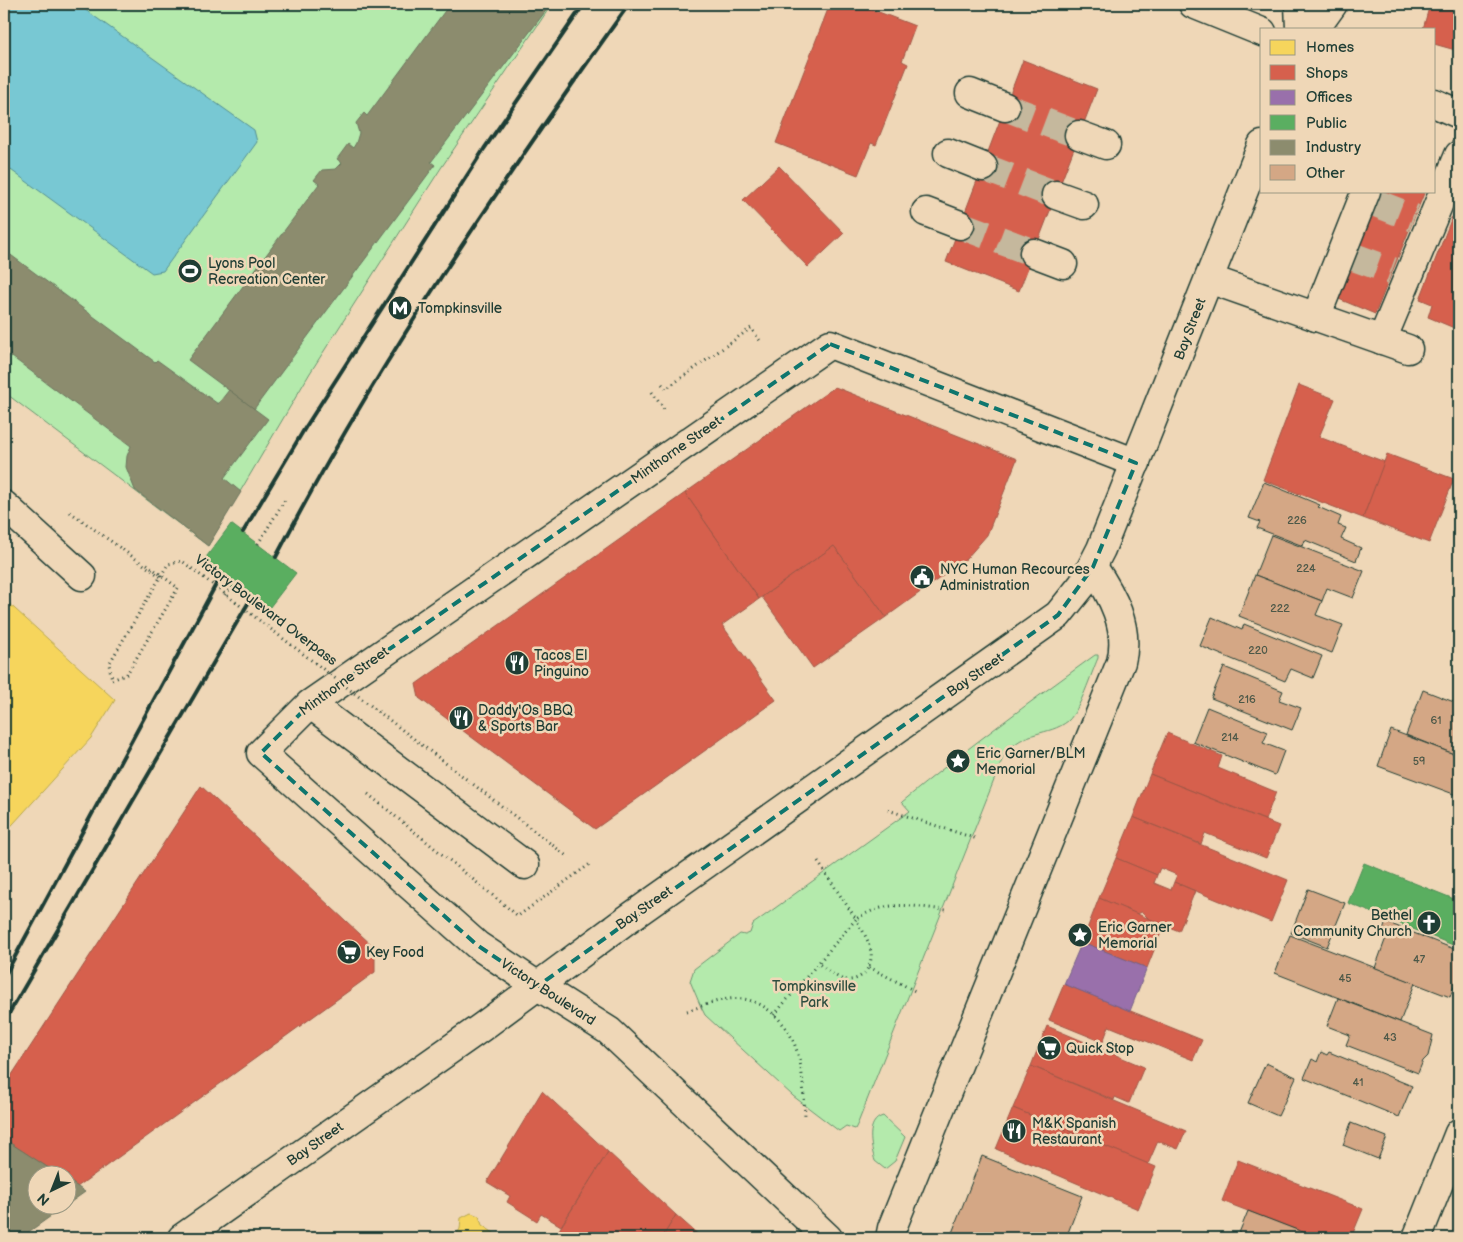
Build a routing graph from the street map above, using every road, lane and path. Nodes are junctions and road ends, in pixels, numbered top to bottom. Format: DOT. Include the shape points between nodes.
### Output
graph roads {
  1 [pos="1193,4"];
  2 [pos="1299,4"];
  3 [pos="1334,4"];
  4 [pos="1300,28"];
  5 [pos="1316,28"];
  6 [pos="1260,31"];
  7 [pos="970,93"];
  8 [pos="1436,104"];
  9 [pos="1005,107"];
  10 [pos="1459,114"];
  11 [pos="1079,135"];
  12 [pos="1106,145"];
  13 [pos="1260,150"];
  14 [pos="948,153"];
  15 [pos="1449,160"];
  16 [pos="982,167"];
  17 [pos="1436,189"];
  18 [pos="1435,192"];
  19 [pos="1056,195"];
  20 [pos="1367,197"];
  21 [pos="1084,205"];
  22 [pos="926,212"];
  23 [pos="960,225"];
  24 [pos="1034,253"];
  25 [pos="1063,264"];
  26 [pos="1209,279"];
  27 [pos="1316,318"];
  28 [pos="1382,340"];
  29 [pos="761,342"];
  30 [pos="1408,349"];
  31 [pos="662,384"];
  32 [pos="652,392"];
  33 [pos="665,411"];
  34 [pos="1136,463"];
  35 [pos="286,498"];
  36 [pos="4,505"];
  37 [pos="70,512"];
  38 [pos="258,544"];
  39 [pos="147,564"];
  40 [pos="1093,567"];
  41 [pos="82,576"];
  42 [pos="161,577"];
  43 [pos="232,586"];
  44 [pos="225,595"];
  45 [pos="310,704"];
  46 [pos="261,753"];
  47 [pos="888,810"];
  48 [pos="977,838"];
  49 [pos="568,857"];
  50 [pos="818,862"];
  51 [pos="525,865"];
  52 [pos="946,910"];
  53 [pos="856,919"];
  54 [pos="818,964"];
  55 [pos="869,967"];
  56 [pos="538,986"];
  57 [pos="915,991"];
  58 [pos="687,1010"];
  59 [pos="774,1015"];
  60 [pos="805,1116"];
  61 [pos="1459,1133"];
  62 [pos="182,1238"];
  63 [pos="828,1238"];
  64 [pos="890,1238"];
  65 [pos="1417,1238"];
  1 -- 6 [label="main road"];
  2 -- 4 [label="main road"];
  3 -- 5 [label="main road"];
  7 -- 9 [label="main road"];
  8 -- 10 [label="main road"];
  11 -- 12 [label="main road"];
  13 -- 26 [label="main road, Bay Street"];
  14 -- 16 [label="main road"];
  15 -- 17 [label="main road"];
  18 -- 28 [label="main road" via="1400,274"];
  19 -- 21 [label="main road"];
  20 -- 27 [label="main road" via="1346,254"];
  22 -- 23 [label="main road"];
  24 -- 25 [label="main road"];
  26 -- 27 [label="main road"];
  26 -- 34 [label="main road, Bay Street"];
  27 -- 28 [label="main road"];
  28 -- 30 [label="main road"];
  29 -- 31 [label="path" via="751,328 666,389"];
  32 -- 33 [label="path"];
  34 -- 40 [label="main road, Bay Street"];
  34 -- 45 [label="main road, Minthorne Street" via="830,344"];
  35 -- 38 [label="path"];
  36 -- 41 [label="main road"];
  37 -- 42 [label="path"];
  39 -- 42 [label="path, Victory Boulevard Overpass, bridge" via="178,588 127,674 112,680 109,664"];
  40 -- 56 [label="main road, Bay Street" via="1058,616 625,921"];
  40 -- 64 [label="main road" via="1111,596 1121,623 1124,643 1121,662"];
  42 -- 44 [label="path, Victory Boulevard Overpass, bridge" via="168,564 182,561"];
  43 -- 44 [label="path"];
  44 -- 49 [label="path, Victory Boulevard Overpass, bridge"];
  45 -- 46 [label="main road, Minthorne Street"];
  45 -- 51 [label="main road"];
  46 -- 56 [label="main road, Victory Boulevard" via="477,946"];
  47 -- 48 [label="path"];
  50 -- 53 [label="path"];
  52 -- 53 [label="path" via="882,906"];
  53 -- 54 [label="path"];
  53 -- 55 [label="path" via="871,951"];
  54 -- 55 [label="path" via="841,979 851,980 862,977"];
  54 -- 59 [label="path"];
  55 -- 57 [label="path"];
  56 -- 62 [label="main road, Bay Street"];
  56 -- 63 [label="main road, Victory Boulevard" via="608,1031"];
  58 -- 59 [label="path" via="729,999 745,999 758,1002"];
  59 -- 60 [label="path" via="793,1040 801,1063"];
  61 -- 65 [label="main road"];
}
